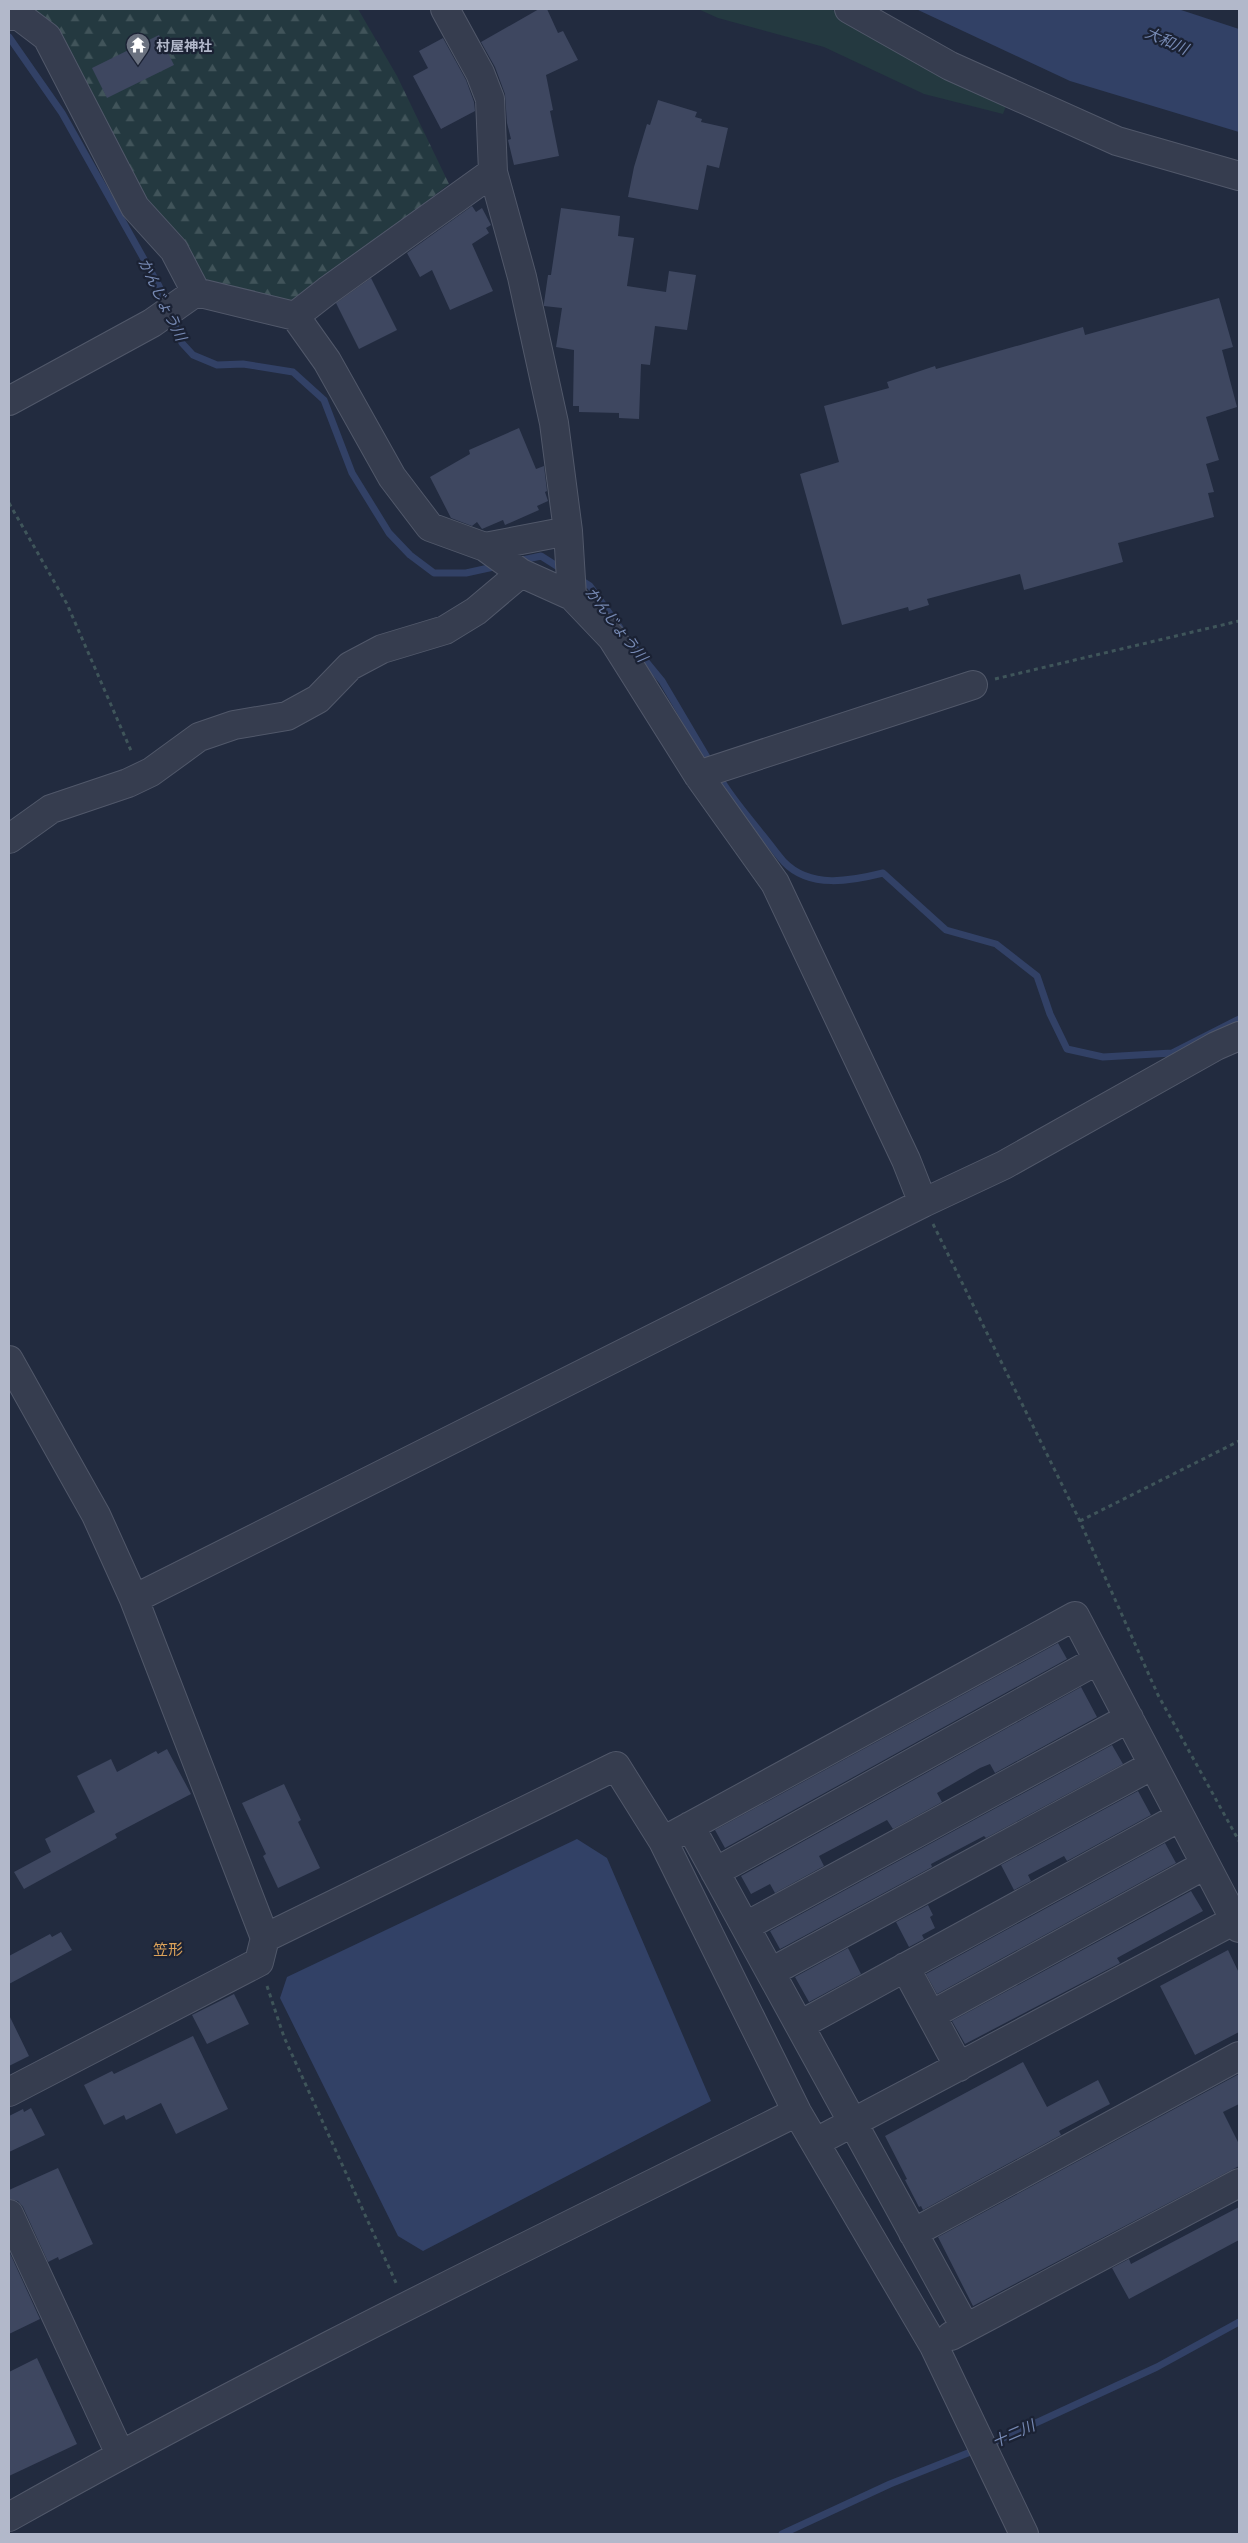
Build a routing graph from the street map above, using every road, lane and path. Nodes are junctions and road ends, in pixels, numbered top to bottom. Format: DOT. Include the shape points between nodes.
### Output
graph roads {
  1 [pos="445,9"];
  2 [pos="849,9"];
  3 [pos="9,16"];
  4 [pos="493,172"];
  5 [pos="1239,176"];
  6 [pos="196,292"];
  7 [pos="295,316"];
  8 [pos="9,401"];
  9 [pos="9,503"];
  10 [pos="568,531"];
  11 [pos="485,547"];
  12 [pos="521,573"];
  13 [pos="572,596"];
  14 [pos="1239,621"];
  15 [pos="973,685"];
  16 [pos="698,775"];
  17 [pos="143,776"];
  18 [pos="9,839"];
  19 [pos="1239,1036"];
  20 [pos="923,1204"];
  21 [pos="9,1360"];
  22 [pos="1239,1441"];
  23 [pos="1080,1521"];
  24 [pos="134,1599"];
  25 [pos="1098,1660"];
  26 [pos="1129,1718"];
  27 [pos="1153,1765"];
  28 [pos="1180,1817"];
  29 [pos="690,1826"];
  30 [pos="663,1841"];
  31 [pos="1239,1841"];
  32 [pos="1205,1865"];
  33 [pos="715,1872"];
  34 [pos="1237,1924"];
  35 [pos="746,1926"];
  36 [pos="262,1950"];
  37 [pos="905,1967"];
  38 [pos="771,1972"];
  39 [pos="931,2015"];
  40 [pos="800,2025"];
  41 [pos="1239,2056"];
  42 [pos="959,2067"];
  43 [pos="9,2092"];
  44 [pos="797,2112"];
  45 [pos="854,2123"];
  46 [pos="816,2142"];
  47 [pos="1239,2183"];
  48 [pos="9,2214"];
  49 [pos="913,2233"];
  50 [pos="406,2305"];
  51 [pos="965,2328"];
  52 [pos="934,2346"];
  53 [pos="120,2454"];
  54 [pos="9,2517"];
  55 [pos="1024,2534"];
  1 -- 4 [label="street" via="480,73 490,99"];
  2 -- 5 [label="street" via="950,66 1118,141"];
  3 -- 6 [label="street" via="18,15 46,37 135,207 174,250"];
  4 -- 7 [label="street"];
  4 -- 10 [label="street" via="522,278 554,423"];
  6 -- 7 [label="street"];
  6 -- 8 [label="street" via="152,322"];
  7 -- 11 [label="street" via="327,361 392,477 430,527"];
  9 -- 17 [label="path" via="67,604"];
  10 -- 11 [label="street"];
  10 -- 13 [label="street"];
  11 -- 12 [label="street"];
  12 -- 13 [label="street"];
  12 -- 17 [label="street" via="476,611 444,630 382,649 350,666 318,699 287,716 234,725 199,737"];
  13 -- 16 [label="street" via="612,638"];
  14 -- 15 [label="path"];
  15 -- 16 [label="street"];
  16 -- 20 [label="street" via="776,883 906,1160"];
  17 -- 18 [label="street" via="51,809"];
  19 -- 20 [label="street" via="1004,1165"];
  20 -- 23 [label="path"];
  20 -- 24 [label="street"];
  21 -- 24 [label="street" via="96,1515"];
  22 -- 23 [label="path"];
  23 -- 31 [label="path" via="1158,1694"];
  24 -- 36 [label="street"];
  25 -- 26 [label="street"];
  25 -- 29 [label="street" via="1075,1616"];
  25 -- 33 [label="street"];
  26 -- 27 [label="street"];
  26 -- 35 [label="street"];
  27 -- 28 [label="street"];
  27 -- 38 [label="street"];
  28 -- 32 [label="street"];
  28 -- 37 [label="street"];
  29 -- 30 [label="street"];
  29 -- 33 [label="street"];
  30 -- 36 [label="street" via="616,1766"];
  30 -- 44 [label="street"];
  32 -- 34 [label="street"];
  32 -- 39 [label="street"];
  33 -- 35 [label="street"];
  34 -- 42 [label="street"];
  35 -- 38 [label="street"];
  36 -- 43 [label="street"];
  36 -- 50 [label="path" via="284,2037"];
  37 -- 39 [label="street"];
  37 -- 40 [label="street"];
  38 -- 40 [label="street"];
  39 -- 42 [label="street"];
  40 -- 45 [label="street"];
  41 -- 49 [label="street"];
  42 -- 45 [label="street"];
  44 -- 46 [label="street"];
  44 -- 50 [label="street"];
  45 -- 46 [label="street"];
  45 -- 49 [label="street"];
  46 -- 52 [label="street"];
  47 -- 51 [label="street"];
  48 -- 53 [label="street"];
  49 -- 51 [label="street"];
  50 -- 53 [label="street"];
  51 -- 52 [label="street"];
  52 -- 55 [label="street"];
  53 -- 54 [label="street"];
}
